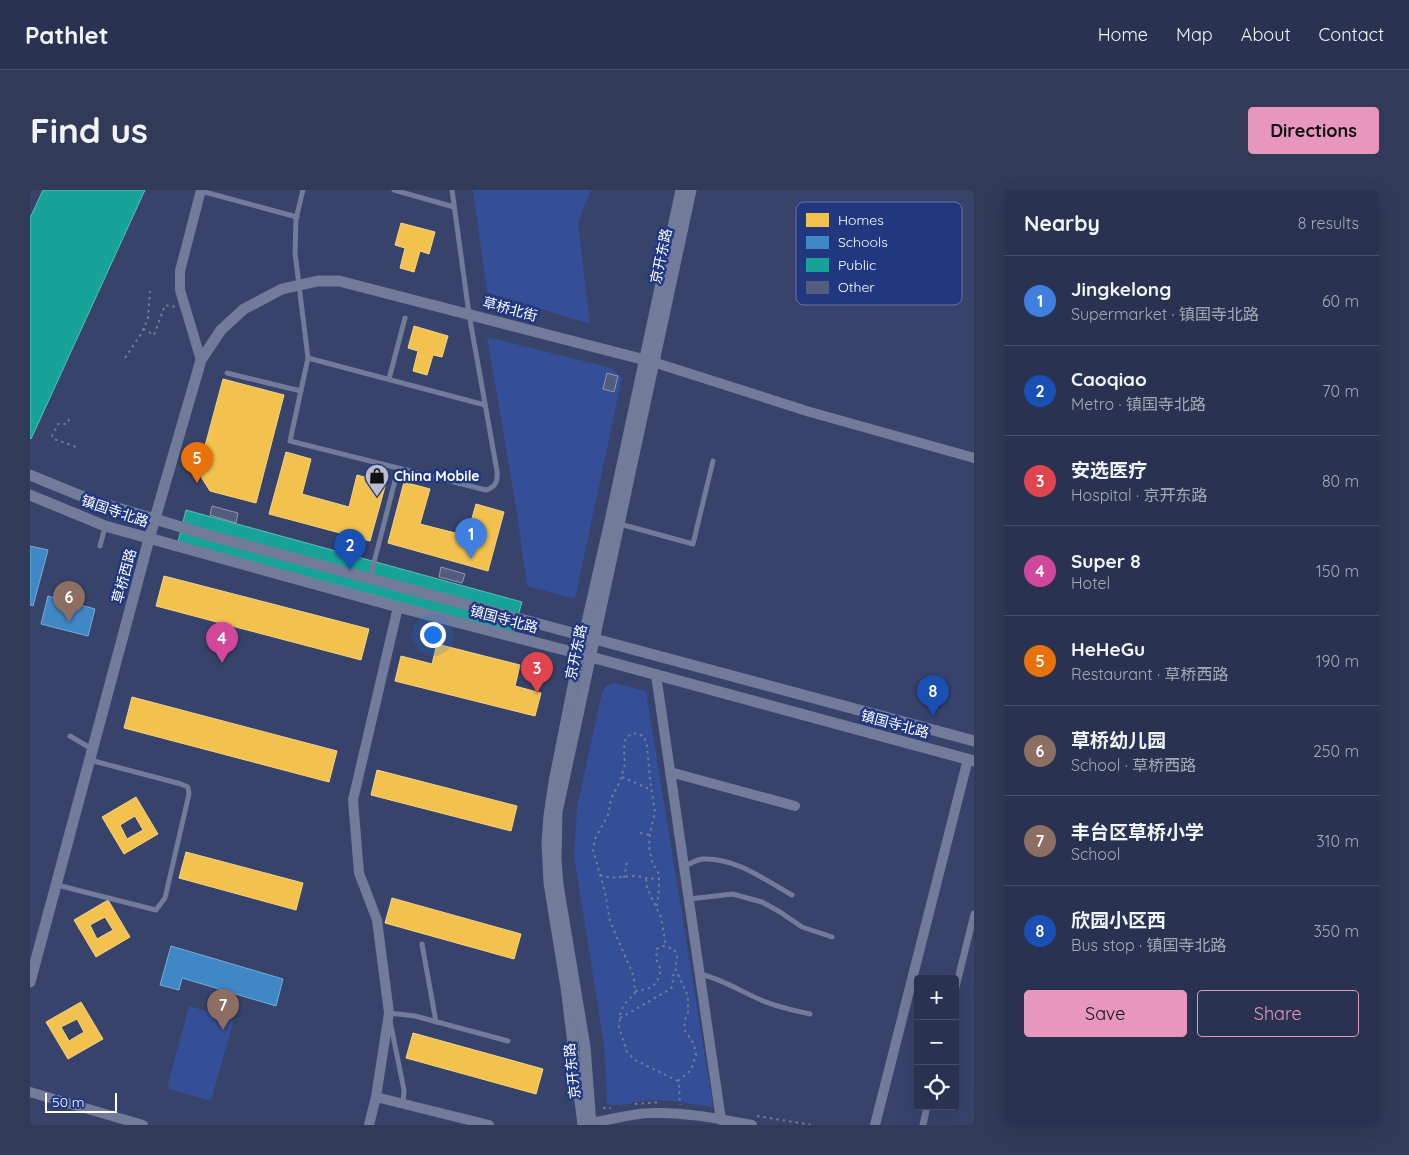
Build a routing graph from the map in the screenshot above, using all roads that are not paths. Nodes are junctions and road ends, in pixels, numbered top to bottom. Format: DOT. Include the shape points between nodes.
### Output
graph roads {
  1 [pos="303,190"];
  2 [pos="394,190"];
  3 [pos="452,190"];
  4 [pos="681,190"];
  5 [pos="691,190"];
  6 [pos="201,191"];
  7 [pos="454,207"];
  8 [pos="297,217"];
  9 [pos="299,284"];
  10 [pos="360,285"];
  11 [pos="469,314"];
  12 [pos="405,318"];
  13 [pos="308,358"];
  14 [pos="201,360"];
  15 [pos="649,361"];
  16 [pos="228,372"];
  17 [pos="389,379"];
  18 [pos="301,391"];
  19 [pos="485,404"];
  20 [pos="974,458"];
  21 [pos="713,461"];
  22 [pos="398,469"];
  23 [pos="30,475"];
  24 [pos="32,499"];
  25 [pos="154,519"];
  26 [pos="615,522"];
  27 [pos="105,526"];
  28 [pos="149,538"];
  29 [pos="100,546"];
  30 [pos="370,578"];
  31 [pos="398,607"];
  32 [pos="589,637"];
  33 [pos="585,656"];
  34 [pos="656,675"];
  35 [pos="70,736"];
  36 [pos="974,741"];
  37 [pos="91,754"];
  38 [pos="971,760"];
  39 [pos="670,772"];
  40 [pos="795,806"];
  41 [pos="684,866"];
  42 [pos="56,885"];
  43 [pos="792,895"];
  44 [pos="689,899"];
  45 [pos="974,914"];
  46 [pos="832,938"];
  47 [pos="422,944"];
  48 [pos="33,958"];
  49 [pos="700,974"];
  50 [pos="959,975"];
  51 [pos="30,982"];
  52 [pos="389,1013"];
  53 [pos="810,1014"];
  54 [pos="436,1022"];
  55 [pos="508,1041"];
  56 [pos="30,1092"];
  57 [pos="376,1097"];
  58 [pos="403,1104"];
  59 [pos="926,1110"];
  60 [pos="721,1120"];
  61 [pos="752,1120"];
  62 [pos="143,1125"];
  63 [pos="369,1125"];
  64 [pos="489,1125"];
  65 [pos="579,1125"];
  66 [pos="587,1125"];
  67 [pos="875,1125"];
  68 [pos="923,1125"];
  1 -- 8 [label="lane"];
  2 -- 7 [label="lane"];
  3 -- 7 [label="lane"];
  4 -- 15 [label="street, 京开东路"];
  5 -- 15 [label="street, 京开东路"];
  6 -- 8 [label="lane"];
  6 -- 14 [label="street" via="180,271 180,290"];
  7 -- 11 [label="lane"];
  8 -- 9 [label="lane" via="295,252"];
  9 -- 10 [label="street, 草桥西路" via="332,281"];
  9 -- 13 [label="lane"];
  9 -- 14 [label="street, 草桥西路" via="282,289 244,310 221,330"];
  10 -- 11 [label="street, 草桥北街"];
  11 -- 15 [label="street, 草桥北街"];
  11 -- 19 [label="lane"];
  12 -- 17 [label="lane"];
  13 -- 17 [label="lane"];
  13 -- 18 [label="lane"];
  14 -- 25 [label="street, 草桥西路"];
  15 -- 20 [label="street" via="810,412"];
  15 -- 26 [label="street, 京开东路"];
  16 -- 18 [label="lane"];
  17 -- 19 [label="lane"];
  18 -- 22 [label="lane" via="290,441"];
  19 -- 22 [label="lane" via="497,471 495,486 486,490"];
  21 -- 26 [label="lane" via="694,544"];
  22 -- 30 [label="lane"];
  23 -- 25 [label="street, 镇国寺北路" via="91,500"];
  24 -- 27 [label="street, 镇国寺北路"];
  25 -- 28 [label="street, 草桥西路"];
  25 -- 30 [label="street, 镇国寺北路"];
  26 -- 32 [label="street, 京开东路"];
  27 -- 28 [label="street, 镇国寺北路"];
  27 -- 29 [label="lane"];
  28 -- 31 [label="street, 镇国寺北路"];
  28 -- 37 [label="street, 草桥西路"];
  30 -- 32 [label="street, 镇国寺北路"];
  31 -- 33 [label="street, 镇国寺北路"];
  31 -- 52 [label="street" via="353,800 358,873 377,920"];
  32 -- 33 [label="street, 京开东路"];
  32 -- 36 [label="street, 镇国寺北路"];
  33 -- 34 [label="street, 镇国寺北路"];
  33 -- 66 [label="street, 京开东路" via="554,782 547,852 549,883"];
  34 -- 38 [label="street, 镇国寺北路"];
  34 -- 39 [label="street"];
  35 -- 37 [label="lane"];
  37 -- 42 [label="street, 草桥西路"];
  37 -- 42 [label="lane" via="188,787 164,898 156,910"];
  38 -- 67 [label="street"];
  39 -- 40 [label="street"];
  39 -- 41 [label="street"];
  41 -- 43 [label="lane" via="701,859 731,863"];
  41 -- 44 [label="street"];
  42 -- 48 [label="street, 草桥西路"];
  44 -- 46 [label="lane" via="733,894 762,902 802,927"];
  44 -- 49 [label="street"];
  45 -- 50 [label="street"];
  47 -- 54 [label="lane"];
  48 -- 51 [label="street, 草桥西路"];
  49 -- 53 [label="lane" via="717,978 762,1001"];
  49 -- 60 [label="street"];
  52 -- 54 [label="lane"];
  52 -- 57 [label="street"];
  52 -- 58 [label="lane" via="404,1090"];
  54 -- 55 [label="lane"];
  56 -- 62 [label="street"];
  57 -- 58 [label="street"];
  57 -- 63 [label="street"];
  58 -- 64 [label="street"];
  59 -- 68 [label="street"];
  60 -- 61 [label="street"];
  60 -- 66 [label="street" via="654,1113 628,1115"];
  65 -- 66 [label="street"];
}
